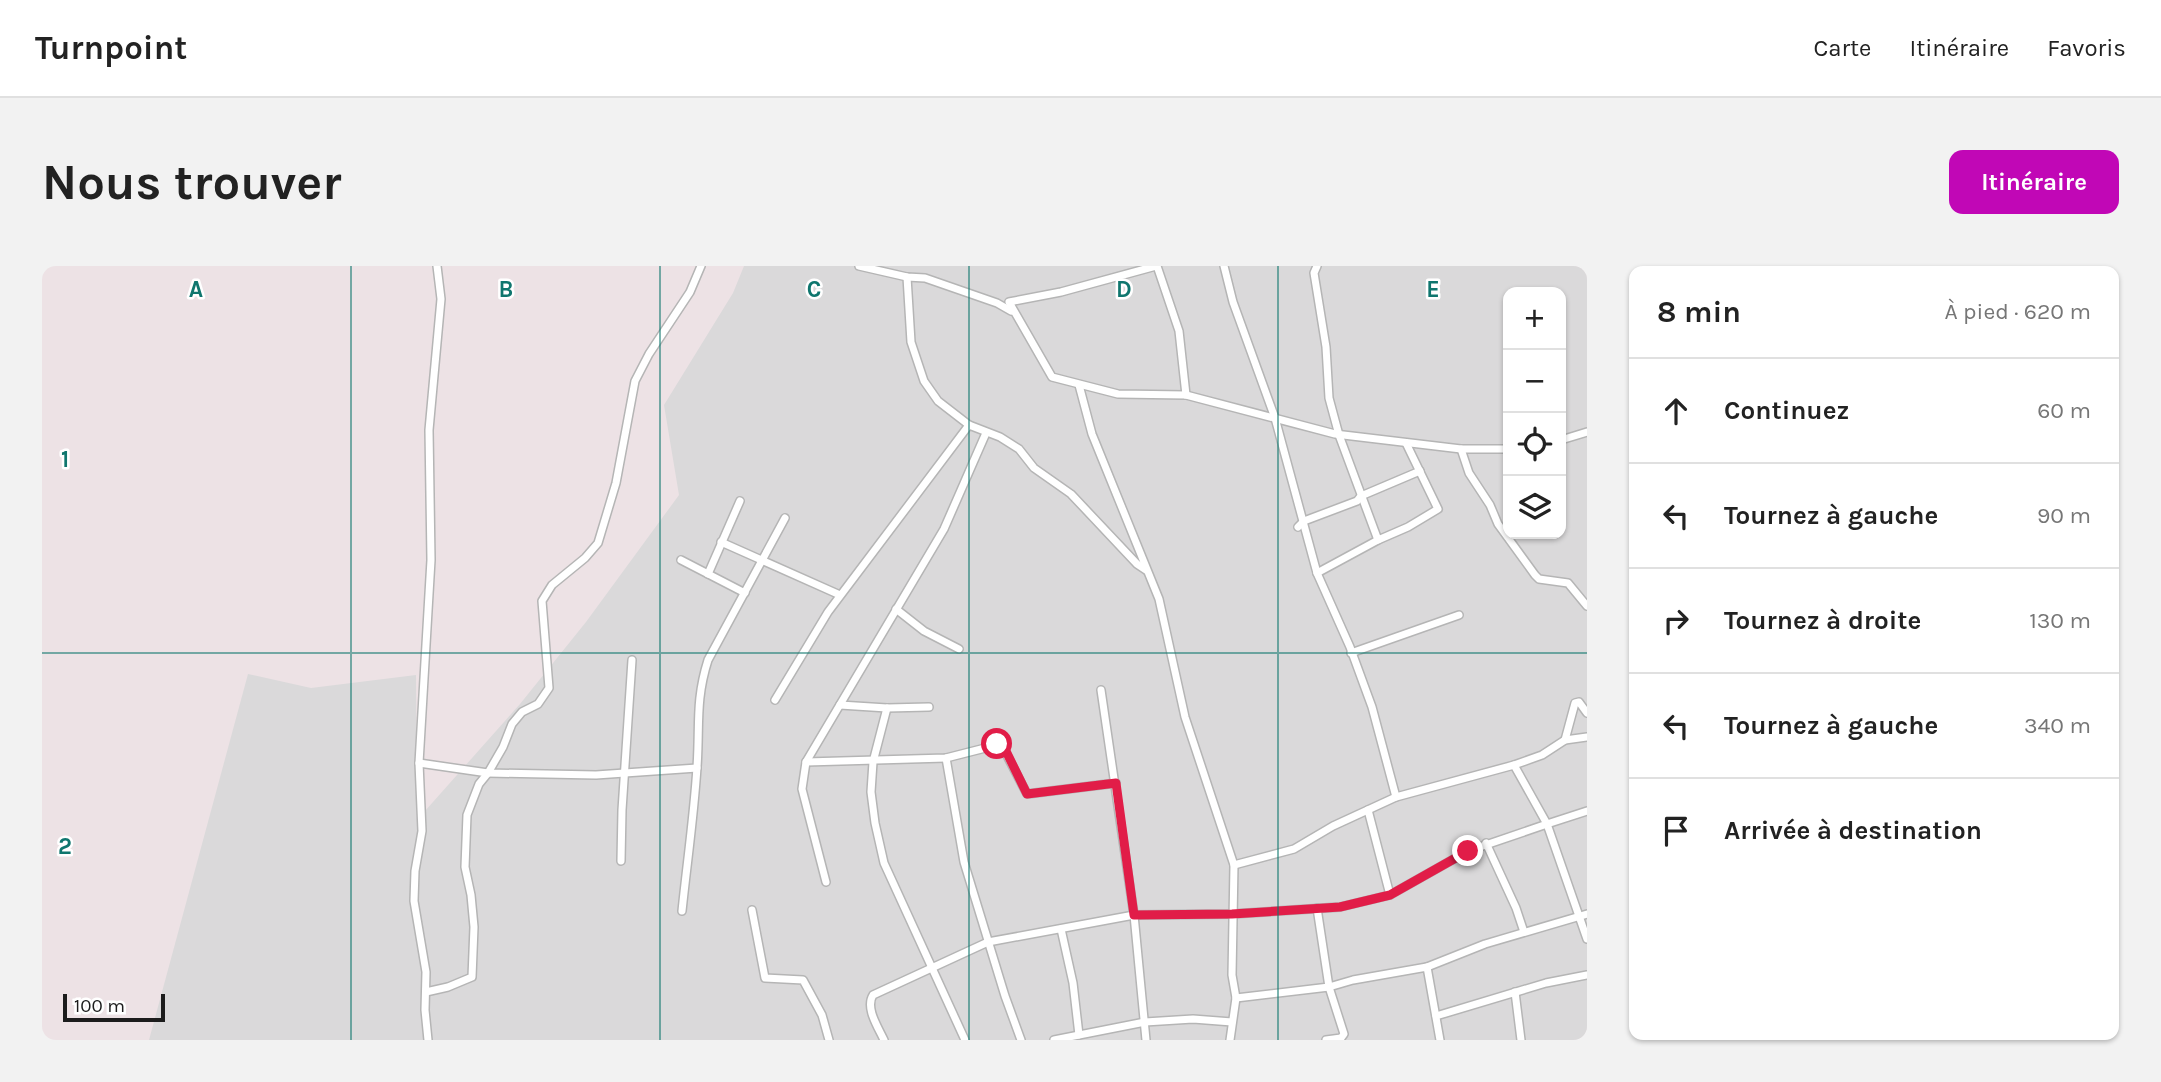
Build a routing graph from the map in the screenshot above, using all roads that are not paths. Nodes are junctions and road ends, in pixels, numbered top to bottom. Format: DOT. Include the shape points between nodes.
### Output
graph roads {
  1 [pos="438,266"];
  2 [pos="701,266"];
  3 [pos="859,266"];
  4 [pos="1156,266"];
  5 [pos="1224,266"];
  6 [pos="1317,266"];
  7 [pos="907,277"];
  8 [pos="1014,313"];
  9 [pos="1079,385"];
  10 [pos="1186,395"];
  11 [pos="1275,418"];
  12 [pos="969,425"];
  13 [pos="1587,432"];
  14 [pos="986,433"];
  15 [pos="1339,435"];
  16 [pos="1566,438"];
  17 [pos="1406,443"];
  18 [pos="1461,449"];
  19 [pos="1503,449"];
  20 [pos="1420,471"];
  21 [pos="1361,496"];
  22 [pos="740,501"];
  23 [pos="785,518"];
  24 [pos="1301,524"];
  25 [pos="1378,540"];
  26 [pos="721,542"];
  27 [pos="681,560"];
  28 [pos="763,561"];
  29 [pos="1146,570"];
  30 [pos="1317,573"];
  31 [pos="708,574"];
  32 [pos="745,593"];
  33 [pos="840,595"];
  34 [pos="1587,606"];
  35 [pos="896,609"];
  36 [pos="1459,615"];
  37 [pos="959,649"];
  38 [pos="1351,653"];
  39 [pos="632,660"];
  40 [pos="1101,690"];
  41 [pos="775,700"];
  42 [pos="840,705"];
  43 [pos="929,706"];
  44 [pos="887,708"];
  45 [pos="1587,713"];
  46 [pos="1587,737"];
  47 [pos="1565,740"];
  48 [pos="946,758"];
  49 [pos="806,762"];
  50 [pos="873,762"];
  51 [pos="419,763"];
  52 [pos="1514,765"];
  53 [pos="697,768"];
  54 [pos="488,773"];
  55 [pos="626,773"];
  56 [pos="1116,783"];
  57 [pos="1396,797"];
  58 [pos="1368,810"];
  59 [pos="1587,811"];
  60 [pos="1546,824"];
  61 [pos="1486,843"];
  62 [pos="621,860"];
  63 [pos="1234,865"];
  64 [pos="825,883"];
  65 [pos="1390,895"];
  66 [pos="1317,908"];
  67 [pos="752,909"];
  68 [pos="682,911"];
  69 [pos="1232,914"];
  70 [pos="1587,914"];
  71 [pos="1134,915"];
  72 [pos="1578,916"];
  73 [pos="1061,929"];
  74 [pos="1524,932"];
  75 [pos="1587,939"];
  76 [pos="988,942"];
  77 [pos="1427,967"];
  78 [pos="932,968"];
  79 [pos="1587,975"];
  80 [pos="1329,987"];
  81 [pos="426,992"];
  82 [pos="1515,992"];
  83 [pos="1236,998"];
  84 [pos="1436,1016"];
  85 [pos="1145,1022"];
  86 [pos="1232,1022"];
  87 [pos="1079,1035"];
  88 [pos="428,1040"];
  89 [pos="830,1040"];
  90 [pos="884,1040"];
  91 [pos="965,1040"];
  92 [pos="1021,1040"];
  93 [pos="1054,1040"];
  94 [pos="1146,1040"];
  95 [pos="1230,1040"];
  96 [pos="1326,1040"];
  97 [pos="1440,1040"];
  98 [pos="1521,1040"];
  1 -- 51 [label="street" via="441,299 429,429 431,560"];
  2 -- 54 [label="street" via="635,381 616,483 598,543 552,585 542,601 549,688 538,704 516,717"];
  3 -- 7 [label="street"];
  4 -- 8 [label="street" via="1061,292 1011,300"];
  4 -- 10 [label="street" via="1178,331"];
  5 -- 11 [label="street"];
  6 -- 15 [label="street" via="1314,273 1329,398"];
  7 -- 8 [label="street" via="940,283"];
  7 -- 12 [label="street" via="911,342 924,381 938,401"];
  8 -- 9 [label="street" via="1052,377"];
  9 -- 10 [label="street" via="1121,394"];
  9 -- 29 [label="street" via="1092,434"];
  10 -- 11 [label="street"];
  11 -- 15 [label="street"];
  11 -- 24 [label="street"];
  12 -- 14 [label="street"];
  12 -- 33 [label="street"];
  13 -- 16 [label="street"];
  14 -- 29 [label="street" via="1019,449"];
  14 -- 35 [label="street" via="944,529"];
  15 -- 17 [label="street"];
  15 -- 21 [label="street"];
  17 -- 18 [label="street"];
  17 -- 20 [label="street"];
  18 -- 19 [label="street"];
  18 -- 34 [label="street" via="1498,524 1535,575 1568,583"];
  20 -- 21 [label="street"];
  20 -- 25 [label="street" via="1438,509"];
  21 -- 24 [label="street"];
  21 -- 25 [label="street"];
  22 -- 26 [label="street"];
  23 -- 28 [label="street"];
  24 -- 30 [label="street"];
  25 -- 30 [label="street"];
  26 -- 28 [label="street"];
  26 -- 31 [label="street"];
  27 -- 31 [label="street"];
  28 -- 32 [label="street"];
  28 -- 33 [label="street"];
  29 -- 63 [label="street" via="1159,598 1185,717"];
  30 -- 38 [label="street"];
  31 -- 32 [label="street"];
  32 -- 53 [label="street" via="708,660 702,681"];
  33 -- 41 [label="street"];
  35 -- 37 [label="street" via="924,631"];
  35 -- 42 [label="street"];
  36 -- 38 [label="street"];
  38 -- 57 [label="street" via="1372,707"];
  39 -- 55 [label="street"];
  40 -- 56 [label="street"];
  42 -- 44 [label="street"];
  42 -- 49 [label="street"];
  43 -- 44 [label="street"];
  44 -- 50 [label="street"];
  45 -- 47 [label="street" via="1575,703"];
  46 -- 47 [label="street"];
  47 -- 52 [label="street"];
  48 -- 50 [label="street"];
  48 -- 56 [label="street" via="1001,744 1024,791 1031,795"];
  48 -- 76 [label="street" via="964,862"];
  49 -- 50 [label="street"];
  49 -- 64 [label="street" via="802,789"];
  50 -- 78 [label="street" via="871,792 884,863"];
  51 -- 54 [label="street"];
  51 -- 81 [label="street" via="422,831 414,901"];
  52 -- 57 [label="street"];
  52 -- 60 [label="street"];
  53 -- 55 [label="street"];
  53 -- 68 [label="street"];
  54 -- 55 [label="street"];
  54 -- 81 [label="street" via="467,815 465,867 474,927 473,974 470,979"];
  55 -- 62 [label="street"];
  56 -- 71 [label="street"];
  57 -- 58 [label="street"];
  58 -- 63 [label="street" via="1294,849"];
  58 -- 65 [label="street"];
  59 -- 60 [label="street"];
  60 -- 61 [label="street"];
  60 -- 72 [label="street"];
  61 -- 65 [label="street"];
  61 -- 74 [label="street"];
  63 -- 69 [label="street"];
  65 -- 66 [label="street"];
  66 -- 69 [label="street"];
  66 -- 80 [label="street"];
  67 -- 89 [label="street" via="765,978 803,980"];
  69 -- 71 [label="street"];
  69 -- 83 [label="street"];
  70 -- 72 [label="street"];
  71 -- 73 [label="street"];
  71 -- 85 [label="street"];
  72 -- 74 [label="street"];
  72 -- 75 [label="street"];
  73 -- 76 [label="street"];
  73 -- 87 [label="street"];
  74 -- 77 [label="street"];
  76 -- 78 [label="street"];
  76 -- 92 [label="street"];
  77 -- 80 [label="street"];
  77 -- 84 [label="street"];
  78 -- 90 [label="street" via="871,998"];
  78 -- 91 [label="street"];
  79 -- 82 [label="street"];
  80 -- 83 [label="street"];
  80 -- 96 [label="street" via="1344,1034"];
  81 -- 88 [label="street"];
  82 -- 84 [label="street"];
  82 -- 98 [label="street"];
  83 -- 86 [label="street"];
  84 -- 97 [label="street"];
  85 -- 86 [label="street" via="1193,1018"];
  85 -- 87 [label="street"];
  85 -- 94 [label="street"];
  86 -- 95 [label="street"];
  87 -- 93 [label="street"];
}
